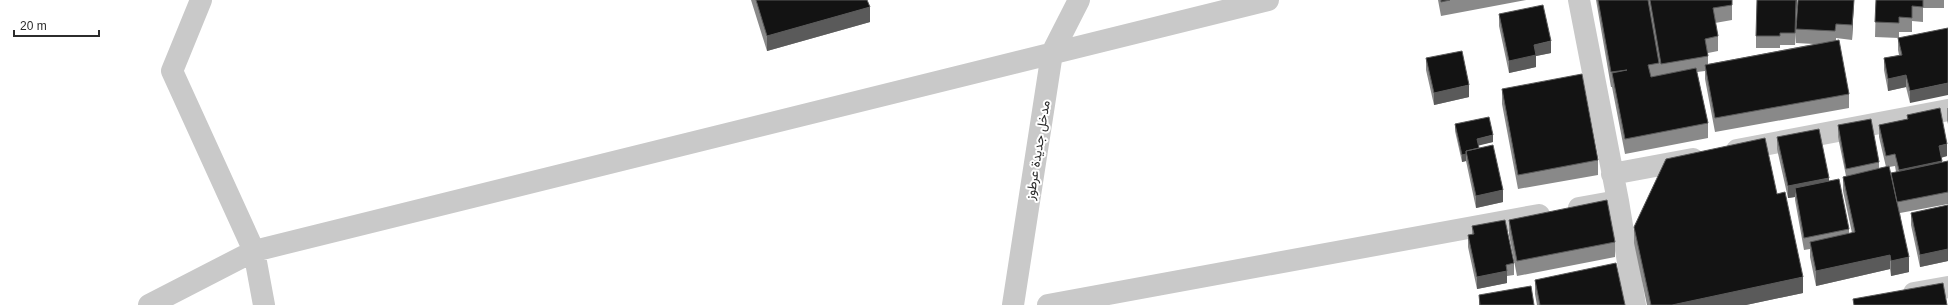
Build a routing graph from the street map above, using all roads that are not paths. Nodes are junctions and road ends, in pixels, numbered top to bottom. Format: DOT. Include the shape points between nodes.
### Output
graph roads {
  1 [pos="201,0"];
  2 [pos="1078,0"];
  3 [pos="1268,0"];
  4 [pos="1579,0"];
  5 [pos="1052,53"];
  6 [pos="1948,110"];
  7 [pos="1612,174"];
  8 [pos="1618,201"];
  9 [pos="254,251"];
  10 [pos="1948,287"];
  11 [pos="1896,297"];
  12 [pos="149,305"];
  13 [pos="264,305"];
  14 [pos="1013,305"];
  15 [pos="1048,305"];
  16 [pos="1635,305"];
  1 -- 9 [label="street" via="172,72"];
  2 -- 5 [label="street, مدخل جديدة عرطوز"];
  3 -- 5 [label="street"];
  4 -- 7 [label="street"];
  5 -- 9 [label="street"];
  5 -- 14 [label="street, مدخل جديدة عرطوز"];
  6 -- 7 [label="street"];
  7 -- 8 [label="street"];
  8 -- 15 [label="street"];
  8 -- 16 [label="street"];
  9 -- 12 [label="street"];
  9 -- 13 [label="street"];
  10 -- 11 [label="street"];
}
